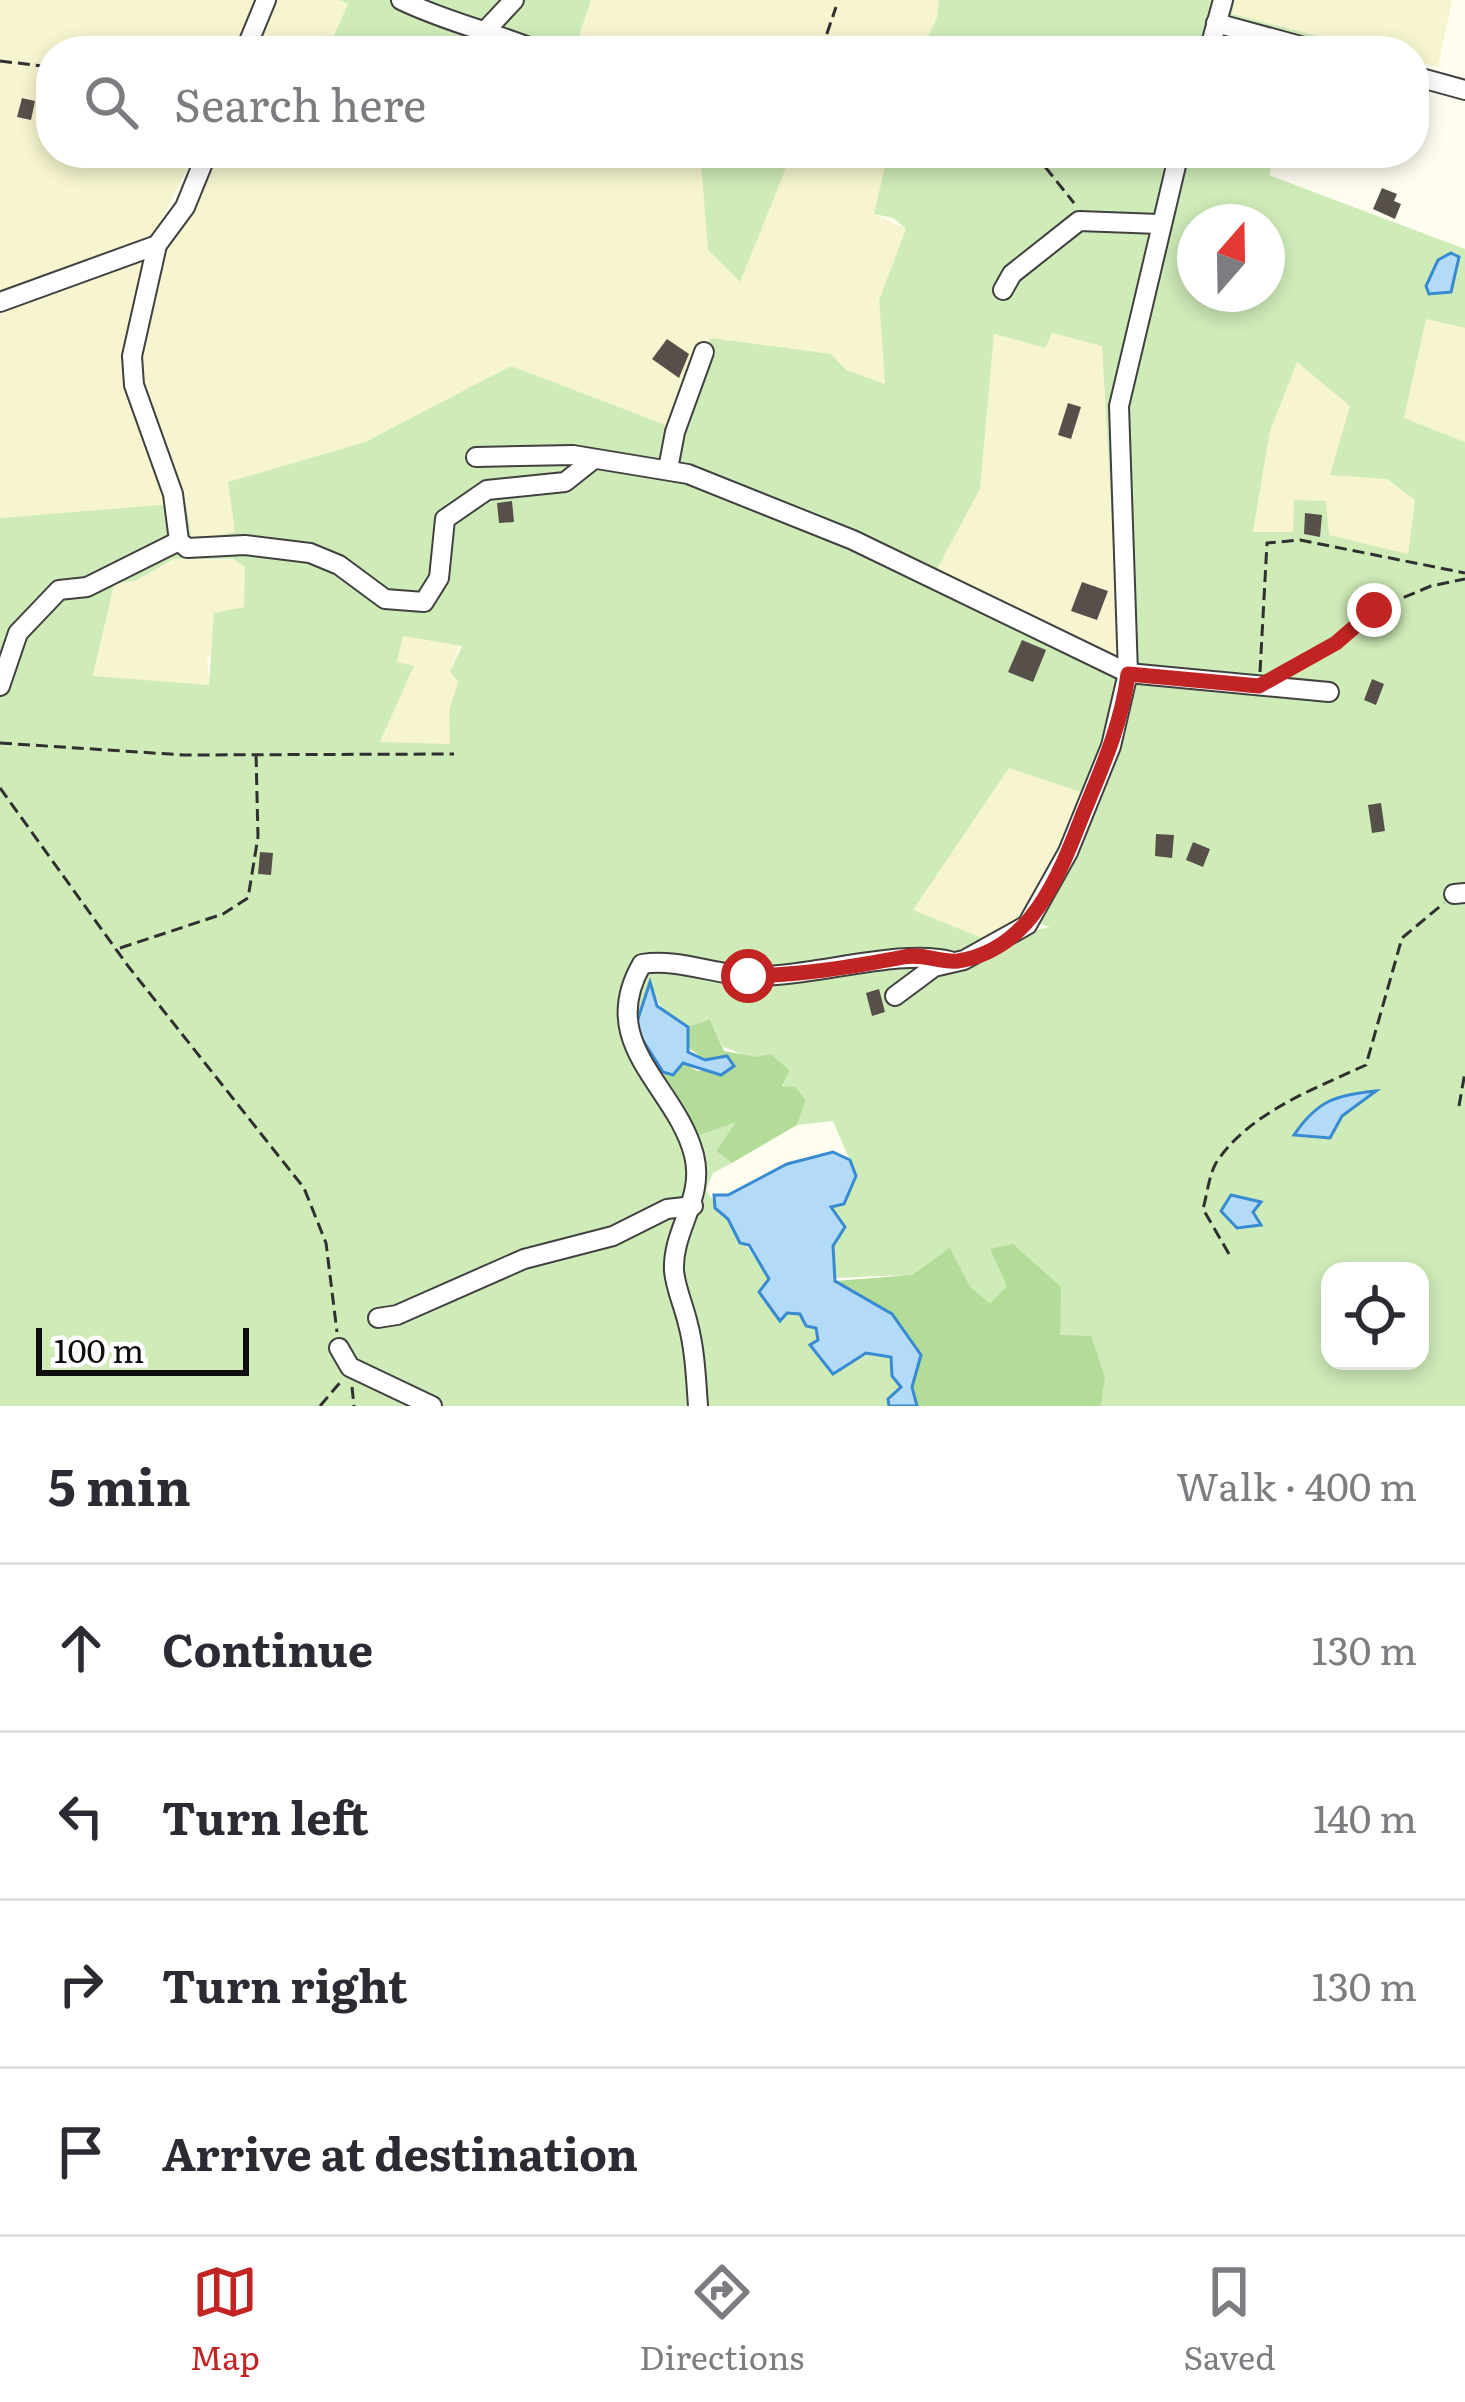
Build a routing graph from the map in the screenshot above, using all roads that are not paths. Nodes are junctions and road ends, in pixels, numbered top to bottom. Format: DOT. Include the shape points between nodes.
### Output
graph roads {
  1 [pos="266,0"];
  2 [pos="401,0"];
  3 [pos="514,0"];
  4 [pos="1223,0"];
  5 [pos="1216,23"];
  6 [pos="486,30"];
  7 [pos="251,36"];
  8 [pos="501,36"];
  9 [pos="1213,36"];
  10 [pos="1264,36"];
  11 [pos="1429,80"];
  12 [pos="1465,90"];
  13 [pos="202,168"];
  14 [pos="1176,168"];
  15 [pos="1159,224"];
  16 [pos="157,245"];
  17 [pos="1003,290"];
  18 [pos="0,302"];
  19 [pos="704,352"];
  20 [pos="476,458"];
  21 [pos="594,459"];
  22 [pos="668,469"];
  23 [pos="179,541"];
  24 [pos="1128,674"];
  25 [pos="0,686"];
  26 [pos="1329,692"];
  27 [pos="952,962"];
  28 [pos="895,996"];
  29 [pos="693,1206"];
  30 [pos="378,1318"];
  31 [pos="339,1348"];
  32 [pos="432,1406"];
  33 [pos="698,1406"];
  1 -- 7 [label="street"];
  2 -- 6 [label="street" via="442,21"];
  3 -- 6 [label="street"];
  4 -- 5 [label="street"];
  5 -- 9 [label="street"];
  5 -- 10 [label="street"];
  6 -- 8 [label="street"];
  11 -- 12 [label="street"];
  13 -- 16 [label="street"];
  14 -- 15 [label="street"];
  15 -- 17 [label="street" via="1084,220 1012,274"];
  15 -- 24 [label="street" via="1119,406"];
  16 -- 18 [label="street"];
  16 -- 23 [label="street" via="131,371 173,494"];
  19 -- 22 [label="street"];
  20 -- 21 [label="street"];
  21 -- 22 [label="street"];
  21 -- 23 [label="street" via="566,482 488,490 445,519 439,578 424,602 385,599 310,553 197,550"];
  22 -- 24 [label="street" via="853,540"];
  23 -- 25 [label="street" via="87,587 59,590 18,633"];
  24 -- 26 [label="street"];
  24 -- 27 [label="street" via="1111,746 1036,914 1015,933"];
  27 -- 28 [label="street"];
  27 -- 29 [label="street" via="908,956 748,976 642,964 627,1012 632,1042 693,1152"];
  29 -- 30 [label="street" via="524,1259"];
  29 -- 33 [label="street" via="674,1265"];
  31 -- 32 [label="street" via="350,1367"];
}
